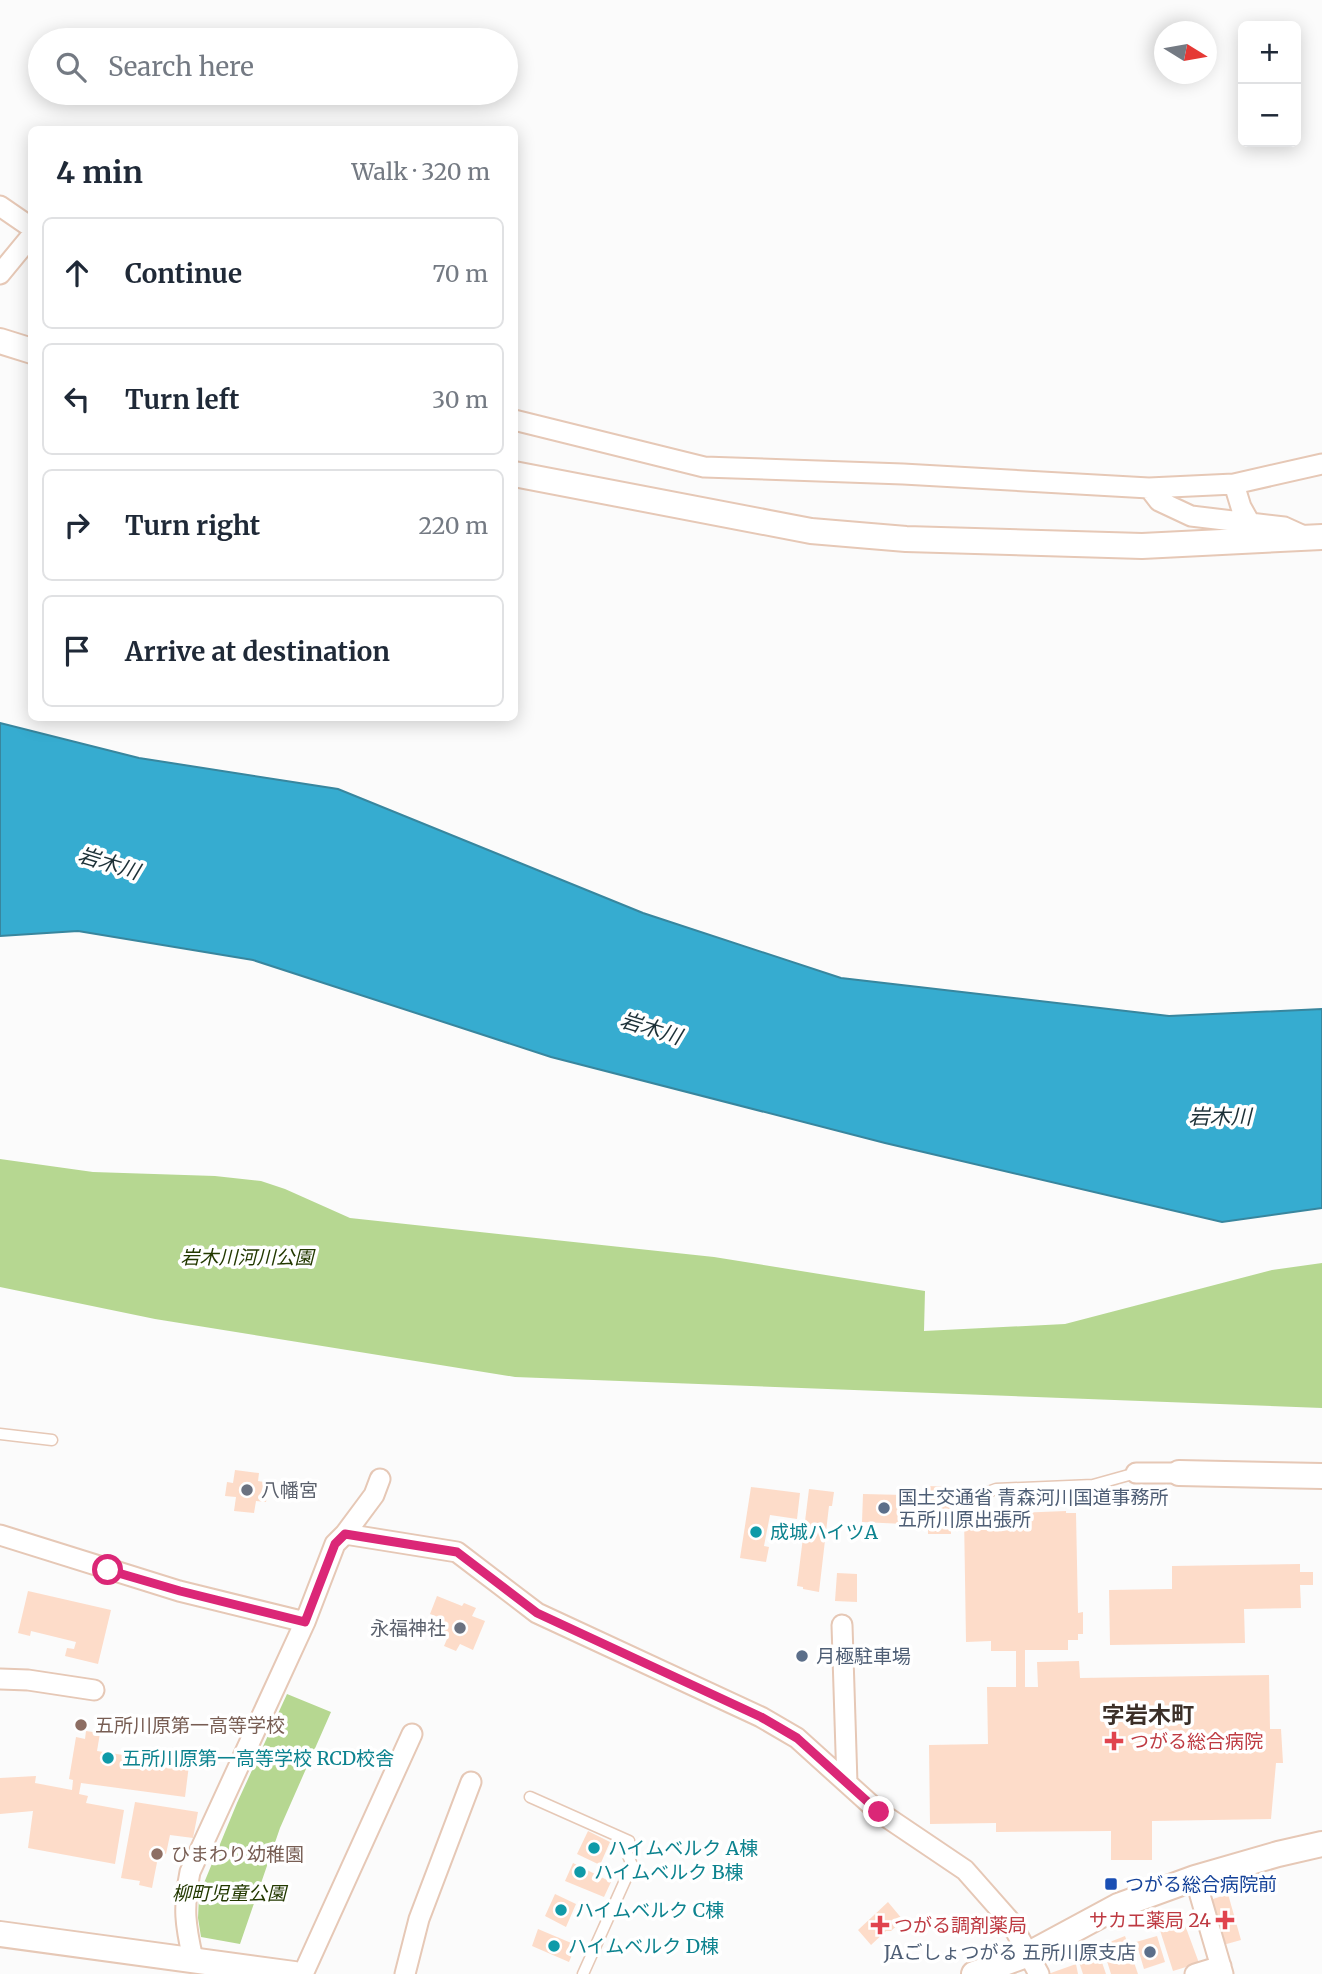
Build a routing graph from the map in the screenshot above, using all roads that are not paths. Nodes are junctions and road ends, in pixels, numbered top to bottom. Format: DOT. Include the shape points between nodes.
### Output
graph roads {
  1 [pos="0,205"];
  2 [pos="28,225"];
  3 [pos="28,240"];
  4 [pos="0,274"];
  5 [pos="0,341"];
  6 [pos="28,350"];
  7 [pos="518,421"];
  8 [pos="1322,464"];
  9 [pos="518,475"];
  10 [pos="1234,484"];
  11 [pos="1149,488"];
  12 [pos="1250,523"];
  13 [pos="1314,537"];
  14 [pos="0,1434"];
  15 [pos="52,1440"];
  16 [pos="1136,1473"];
  17 [pos="1179,1473"];
  18 [pos="1322,1476"];
  19 [pos="380,1479"];
  20 [pos="972,1510"];
  21 [pos="345,1534"];
  22 [pos="0,1535"];
  23 [pos="305,1622"];
  24 [pos="842,1625"];
  25 [pos="0,1679"];
  26 [pos="94,1690"];
  27 [pos="412,1734"];
  28 [pos="471,1782"];
  29 [pos="847,1783"];
  30 [pos="530,1797"];
  31 [pos="1322,1844"];
  32 [pos="1195,1878"];
  33 [pos="0,1934"];
  34 [pos="1034,1964"];
  35 [pos="205,1965"];
  36 [pos="1222,1970"];
  37 [pos="294,1974"];
  38 [pos="303,1974"];
  39 [pos="405,1974"];
  40 [pos="583,1974"];
  41 [pos="974,1974"];
  42 [pos="1195,1974"];
  1 -- 2 [label="street"];
  3 -- 4 [label="street"];
  5 -- 6 [label="street"];
  7 -- 11 [label="street" via="704,467"];
  8 -- 10 [label="street"];
  9 -- 13 [label="street" via="811,531 906,539 1142,546"];
  10 -- 11 [label="street"];
  10 -- 12 [label="street"];
  11 -- 12 [label="street" via="1159,501 1191,516"];
  12 -- 13 [label="street"];
  14 -- 15 [label="lane"];
  16 -- 17 [label="street"];
  16 -- 20 [label="lane" via="1082,1486 996,1489 985,1493"];
  17 -- 18 [label="street"];
  19 -- 21 [label="street" via="374,1495"];
  21 -- 23 [label="street" via="335,1544"];
  21 -- 29 [label="street" via="457,1552 537,1613 797,1738"];
  22 -- 23 [label="street" via="180,1591"];
  23 -- 35 [label="street" via="190,1872 184,1921"];
  24 -- 29 [label="street"];
  25 -- 26 [label="street"];
  27 -- 38 [label="street"];
  28 -- 39 [label="street" via="419,1919"];
  29 -- 34 [label="street" via="879,1812 965,1870 1010,1921"];
  30 -- 40 [label="lane" via="629,1842 626,1851 632,1865"];
  31 -- 32 [label="street"];
  32 -- 34 [label="street" via="1118,1906"];
  32 -- 36 [label="street"];
  33 -- 35 [label="street"];
  34 -- 41 [label="street"];
  35 -- 37 [label="street"];
  36 -- 42 [label="street"];
}
